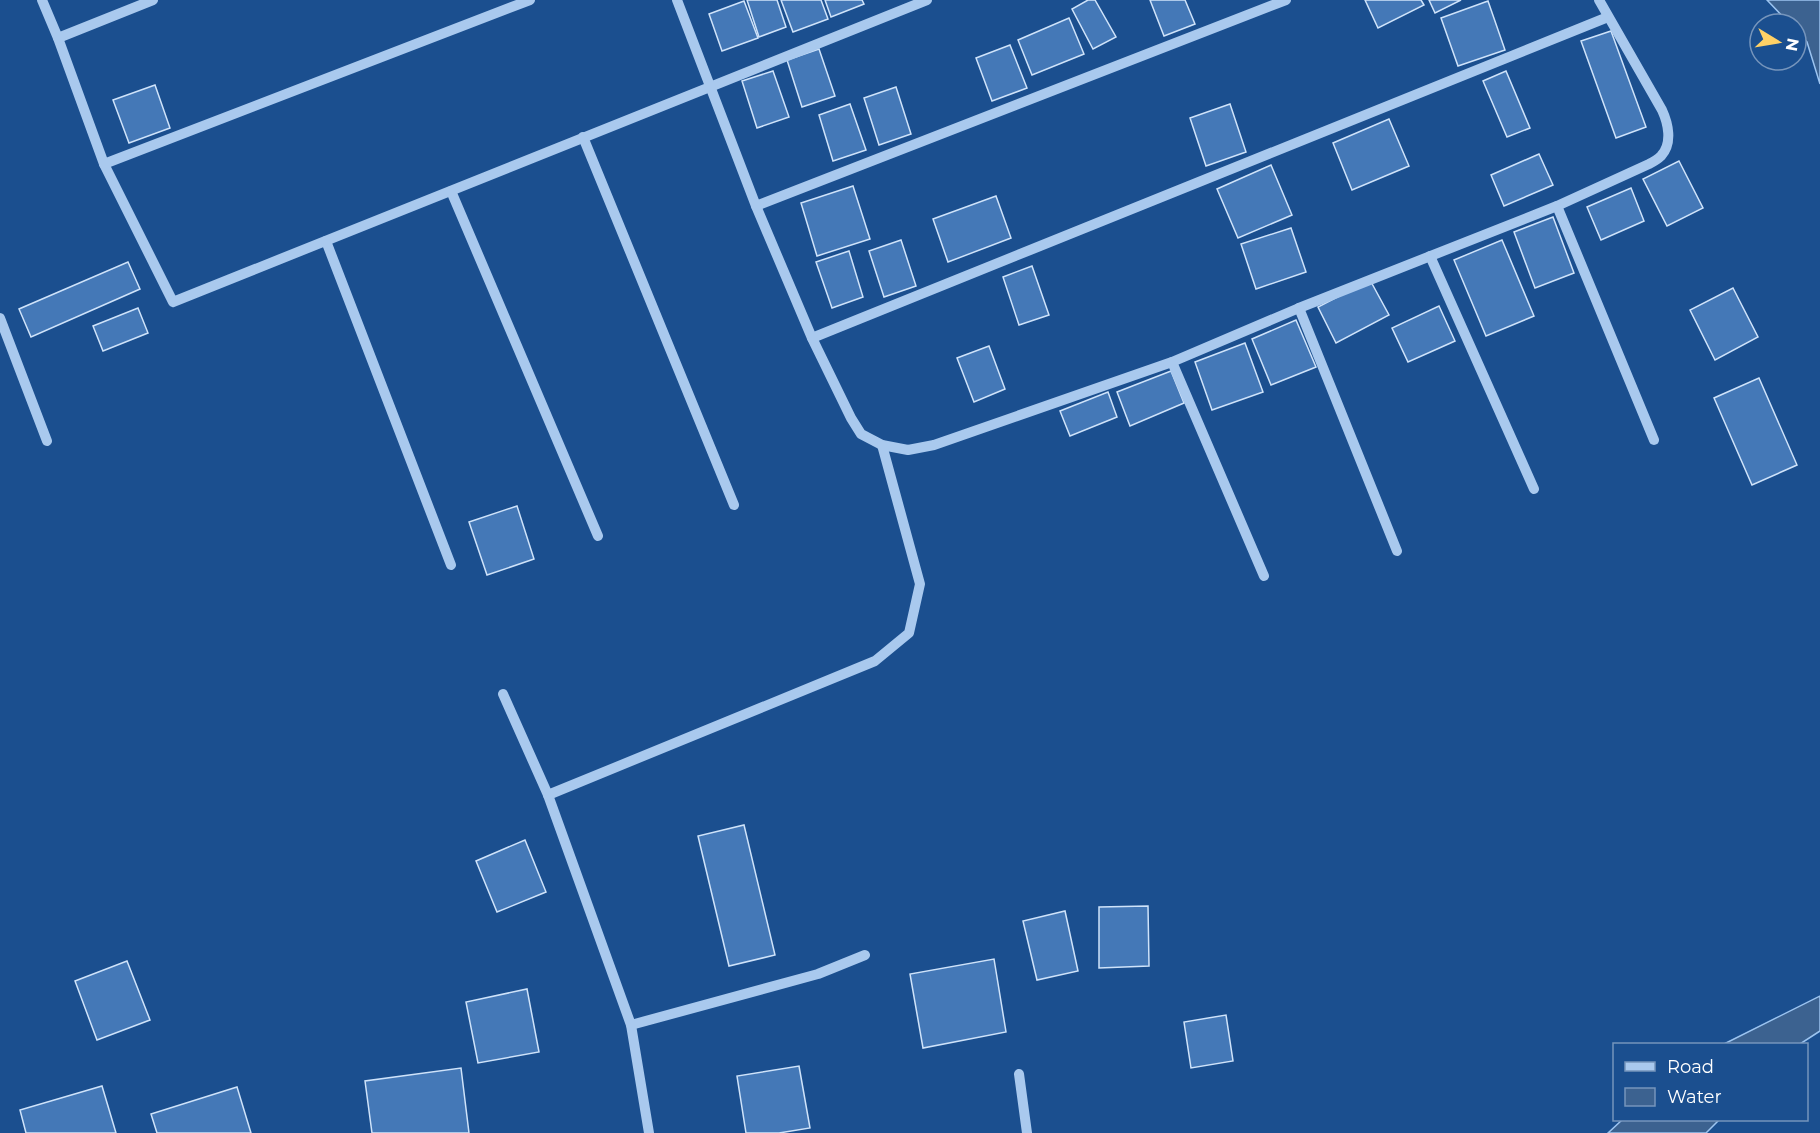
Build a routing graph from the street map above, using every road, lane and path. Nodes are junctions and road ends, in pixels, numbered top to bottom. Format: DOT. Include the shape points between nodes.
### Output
graph roads {
  1 [pos="42,0"];
  2 [pos="153,0"];
  3 [pos="530,0"];
  4 [pos="677,0"];
  5 [pos="927,0"];
  6 [pos="1286,0"];
  7 [pos="1599,0"];
  8 [pos="1608,17"];
  9 [pos="58,38"];
  10 [pos="711,86"];
  11 [pos="583,137"];
  12 [pos="104,165"];
  13 [pos="451,191"];
  14 [pos="756,206"];
  15 [pos="1557,206"];
  16 [pos="326,241"];
  17 [pos="1430,256"];
  18 [pos="1299,308"];
  19 [pos="0,318"];
  20 [pos="812,338"];
  21 [pos="1172,362"];
  22 [pos="1654,440"];
  23 [pos="47,441"];
  24 [pos="882,445"];
  25 [pos="1534,489"];
  26 [pos="734,505"];
  27 [pos="598,537"];
  28 [pos="1396,551"];
  29 [pos="451,565"];
  30 [pos="1263,576"];
  31 [pos="503,694"];
  32 [pos="548,795"];
  33 [pos="865,955"];
  34 [pos="631,1025"];
  35 [pos="1019,1074"];
  36 [pos="649,1133"];
  37 [pos="1027,1133"];
  1 -- 9 [label="street"];
  2 -- 9 [label="street"];
  3 -- 12 [label="street"];
  4 -- 10 [label="street"];
  5 -- 10 [label="street"];
  6 -- 14 [label="street"];
  7 -- 8 [label="street"];
  8 -- 15 [label="street" via="1662,110 1668,124 1667,143 1662,155 1649,164"];
  8 -- 20 [label="street"];
  9 -- 12 [label="street"];
  10 -- 11 [label="street"];
  10 -- 14 [label="street"];
  11 -- 13 [label="street"];
  11 -- 26 [label="street"];
  12 -- 16 [label="street" via="173,302"];
  13 -- 16 [label="street"];
  13 -- 27 [label="street"];
  14 -- 20 [label="street"];
  15 -- 17 [label="street"];
  15 -- 22 [label="street"];
  16 -- 29 [label="street"];
  17 -- 18 [label="street"];
  17 -- 25 [label="street"];
  18 -- 21 [label="street"];
  18 -- 28 [label="street"];
  19 -- 23 [label="street"];
  20 -- 24 [label="street" via="861,434"];
  21 -- 24 [label="street" via="934,446 908,450"];
  21 -- 30 [label="street"];
  24 -- 32 [label="street" via="920,584 909,633 875,661"];
  31 -- 32 [label="street"];
  32 -- 34 [label="street"];
  33 -- 34 [label="street" via="818,974"];
  34 -- 36 [label="street"];
  35 -- 37 [label="street"];
}
